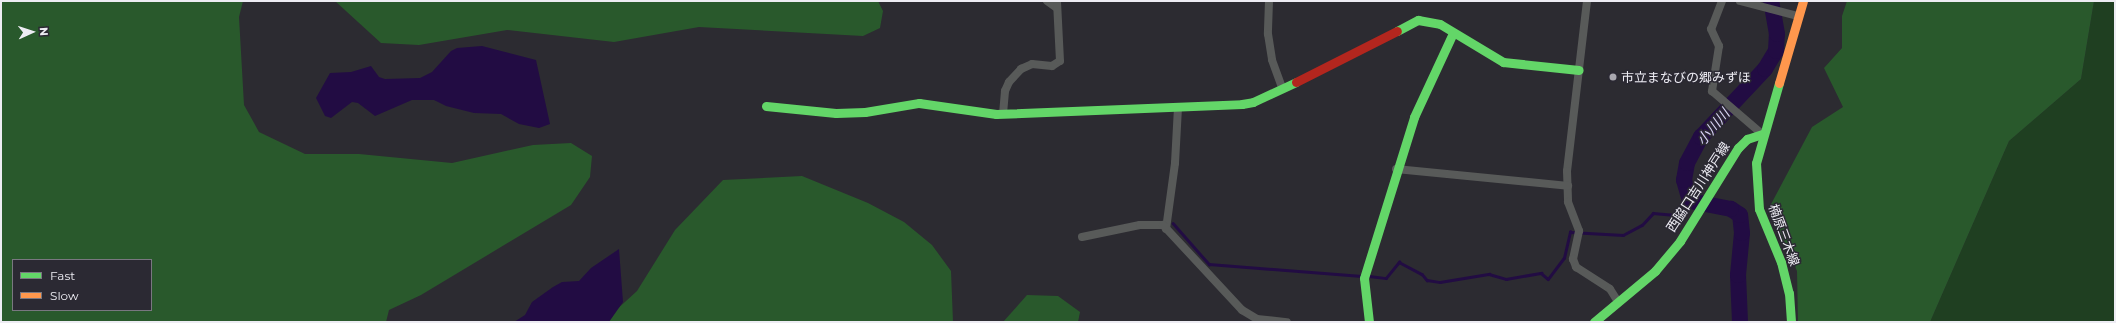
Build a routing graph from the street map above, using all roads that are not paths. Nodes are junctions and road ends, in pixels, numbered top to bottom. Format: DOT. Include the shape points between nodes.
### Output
graph roads {
  1 [pos="1047,1"];
  2 [pos="1269,1"];
  3 [pos="1587,1"];
  4 [pos="1722,1"];
  5 [pos="1740,1"];
  6 [pos="1803,1"];
  7 [pos="1057,5"];
  8 [pos="1798,16"];
  9 [pos="1453,33"];
  10 [pos="1579,70"];
  11 [pos="1282,88"];
  12 [pos="766,106"];
  13 [pos="1178,107"];
  14 [pos="1003,114"];
  15 [pos="1762,134"];
  16 [pos="1396,169"];
  17 [pos="1568,186"];
  18 [pos="1166,229"];
  19 [pos="1082,237"];
  20 [pos="1618,302"];
  21 [pos="1286,322"];
  22 [pos="1369,322"];
  23 [pos="1594,322"];
  24 [pos="1790,322"];
  1 -- 7 [label="street"];
  2 -- 11 [label="street" via="1268,34 1272,60"];
  3 -- 10 [label="street"];
  4 -- 15 [label="street" via="1711,28 1719,46 1712,91"];
  5 -- 8 [label="street" via="1782,14"];
  6 -- 8 [label="street"];
  7 -- 14 [label="street" via="1060,60 1052,66 1032,64 1021,69 1009,82 1005,91"];
  8 -- 15 [label="street"];
  9 -- 10 [label="street" via="1503,62"];
  9 -- 11 [label="street" via="1440,24 1418,20"];
  9 -- 16 [label="street" via="1414,117"];
  10 -- 17 [label="street"];
  11 -- 13 [label="street" via="1242,104"];
  12 -- 14 [label="street" via="836,113 865,112 919,102 947,109 973,108"];
  13 -- 14 [label="street"];
  13 -- 18 [label="street" via="1175,163"];
  15 -- 20 [label="street, 西脇口吉川神戸線" via="1747,140 1738,148 1680,241 1655,271"];
  15 -- 24 [label="street, 楠原三木線" via="1756,162 1759,209 1781,262 1789,293"];
  16 -- 17 [label="street"];
  16 -- 22 [label="street" via="1364,278"];
  17 -- 20 [label="street" via="1571,213 1579,231 1573,259 1576,267 1610,290"];
  18 -- 19 [label="street" via="1157,224 1140,225"];
  18 -- 21 [label="street" via="1242,310 1257,319"];
  20 -- 23 [label="street, 西脇口吉川神戸線"];
}
